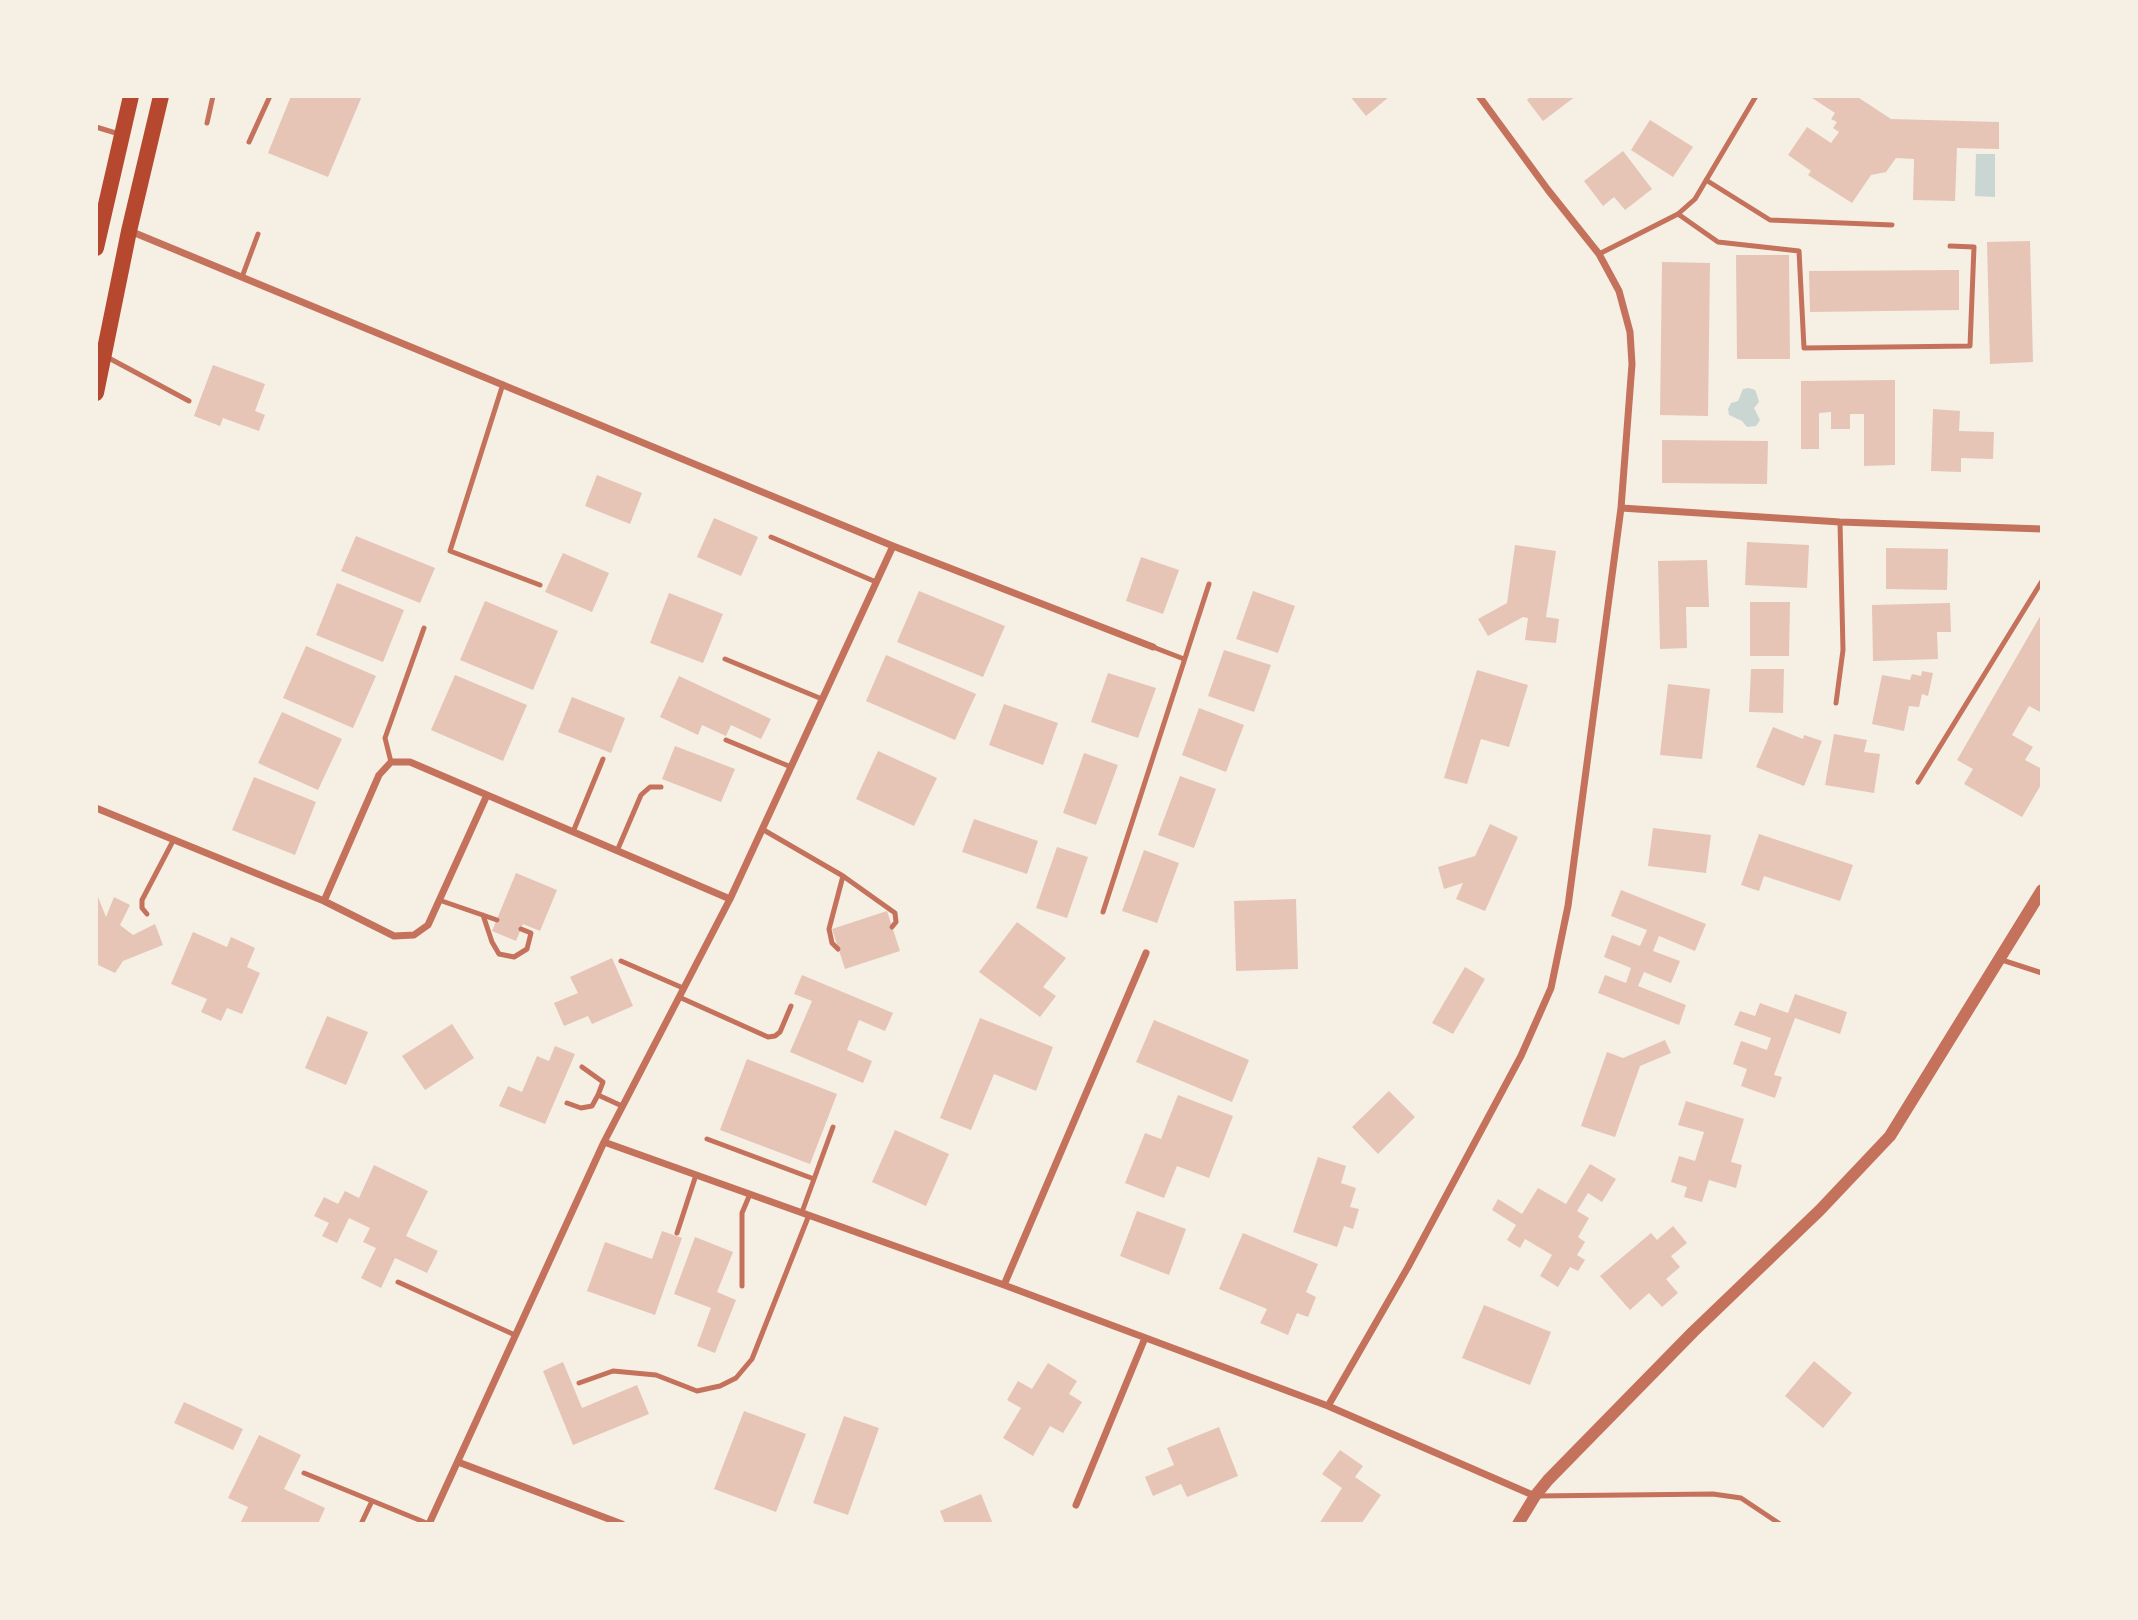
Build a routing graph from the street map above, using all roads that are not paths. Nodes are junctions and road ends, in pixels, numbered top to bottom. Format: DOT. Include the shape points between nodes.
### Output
graph roads {
  1 [pos="131,96"];
  2 [pos="161,96"];
  3 [pos="213,96"];
  4 [pos="270,96"];
  5 [pos="1479,96"];
  6 [pos="1756,96"];
  7 [pos="207,123"];
  8 [pos="96,127"];
  9 [pos="121,135"];
  10 [pos="249,142"];
  11 [pos="1706,180"];
  12 [pos="1678,214"];
  13 [pos="1892,225"];
  14 [pos="129,231"];
  15 [pos="258,234"];
  16 [pos="1950,246"];
  17 [pos="96,248"];
  18 [pos="1599,254"];
  19 [pos="242,277"];
  20 [pos="105,356"];
  21 [pos="503,384"];
  22 [pos="96,393"];
  23 [pos="189,401"];
  24 [pos="1622,508"];
  25 [pos="1840,522"];
  26 [pos="2042,529"];
  27 [pos="771,537"];
  28 [pos="893,546"];
  29 [pos="2042,580"];
  30 [pos="876,582"];
  31 [pos="1209,584"];
  32 [pos="540,585"];
  33 [pos="424,628"];
  34 [pos="1153,647"];
  35 [pos="725,659"];
  36 [pos="1184,659"];
  37 [pos="822,699"];
  38 [pos="1836,703"];
  39 [pos="726,740"];
  40 [pos="603,759"];
  41 [pos="391,762"];
  42 [pos="790,767"];
  43 [pos="1919,782"];
  44 [pos="661,787"];
  45 [pos="487,795"];
  46 [pos="96,808"];
  47 [pos="762,829"];
  48 [pos="573,832"];
  49 [pos="174,839"];
  50 [pos="617,851"];
  51 [pos="844,876"];
  52 [pos="2042,890"];
  53 [pos="730,899"];
  54 [pos="439,900"];
  55 [pos="324,901"];
  56 [pos="1103,912"];
  57 [pos="147,914"];
  58 [pos="484,915"];
  59 [pos="497,920"];
  60 [pos="892,927"];
  61 [pos="521,929"];
  62 [pos="838,950"];
  63 [pos="1146,953"];
  64 [pos="1999,959"];
  65 [pos="621,961"];
  66 [pos="2042,973"];
  67 [pos="683,988"];
  68 [pos="679,997"];
  69 [pos="791,1006"];
  70 [pos="582,1067"];
  71 [pos="598,1095"];
  72 [pos="567,1103"];
  73 [pos="622,1106"];
  74 [pos="833,1126"];
  75 [pos="707,1139"];
  76 [pos="604,1142"];
  77 [pos="696,1175"];
  78 [pos="814,1179"];
  79 [pos="750,1194"];
  80 [pos="805,1214"];
  81 [pos="677,1233"];
  82 [pos="398,1282"];
  83 [pos="1004,1285"];
  84 [pos="742,1286"];
  85 [pos="515,1335"];
  86 [pos="1146,1338"];
  87 [pos="579,1383"];
  88 [pos="1328,1406"];
  89 [pos="458,1462"];
  90 [pos="304,1473"];
  91 [pos="1535,1496"];
  92 [pos="372,1501"];
  93 [pos="1076,1505"];
  94 [pos="361,1524"];
  95 [pos="429,1524"];
  96 [pos="622,1524"];
  97 [pos="1518,1524"];
  98 [pos="1780,1524"];
  1 -- 9 [label="main road"];
  2 -- 14 [label="main road"];
  3 -- 7 [label="lane"];
  4 -- 10 [label="lane"];
  5 -- 18 [label="street"];
  6 -- 11 [label="lane"];
  8 -- 9 [label="lane"];
  9 -- 17 [label="main road"];
  11 -- 12 [label="lane" via="1695,199"];
  11 -- 13 [label="lane" via="1770,220"];
  12 -- 16 [label="lane" via="1718,242 1799,251 1804,348 1970,346 1974,247"];
  12 -- 18 [label="lane"];
  14 -- 19 [label="street"];
  14 -- 20 [label="main road"];
  15 -- 19 [label="lane"];
  18 -- 24 [label="street" via="1619,291 1630,332"];
  19 -- 21 [label="street"];
  20 -- 22 [label="main road"];
  20 -- 23 [label="lane"];
  21 -- 28 [label="street"];
  21 -- 32 [label="lane" via="450,551"];
  24 -- 25 [label="street"];
  24 -- 88 [label="street" via="1568,906 1551,988 1521,1056"];
  25 -- 26 [label="street"];
  25 -- 38 [label="lane" via="1843,650"];
  27 -- 30 [label="lane"];
  28 -- 30 [label="street"];
  28 -- 34 [label="street"];
  29 -- 43 [label="lane"];
  30 -- 37 [label="street"];
  31 -- 36 [label="lane"];
  33 -- 41 [label="lane" via="385,738"];
  34 -- 36 [label="lane"];
  35 -- 37 [label="lane"];
  36 -- 56 [label="lane"];
  37 -- 42 [label="street"];
  39 -- 42 [label="lane"];
  40 -- 48 [label="lane"];
  41 -- 45 [label="street" via="410,762"];
  41 -- 55 [label="street" via="379,775"];
  42 -- 47 [label="street"];
  44 -- 50 [label="lane" via="650,787 641,795"];
  45 -- 48 [label="street"];
  45 -- 54 [label="street"];
  46 -- 49 [label="street"];
  47 -- 51 [label="lane"];
  47 -- 53 [label="street"];
  48 -- 50 [label="street"];
  49 -- 55 [label="street"];
  49 -- 57 [label="lane" via="142,900"];
  50 -- 53 [label="street"];
  51 -- 60 [label="lane" via="895,913"];
  51 -- 62 [label="lane" via="829,929"];
  52 -- 64 [label="street"];
  53 -- 67 [label="street"];
  54 -- 55 [label="street" via="428,925 414,935 394,936"];
  54 -- 58 [label="lane"];
  58 -- 59 [label="lane"];
  58 -- 61 [label="lane" via="499,954 514,957 527,949 531,933"];
  63 -- 83 [label="street"];
  64 -- 66 [label="lane"];
  64 -- 91 [label="street" via="1890,1136"];
  65 -- 67 [label="lane"];
  67 -- 68 [label="street"];
  68 -- 69 [label="lane" via="768,1037 780,1032"];
  68 -- 73 [label="street"];
  70 -- 71 [label="lane" via="603,1082"];
  71 -- 72 [label="lane" via="592,1105 581,1108"];
  71 -- 73 [label="lane"];
  73 -- 76 [label="street"];
  74 -- 78 [label="lane"];
  75 -- 78 [label="lane"];
  76 -- 77 [label="street"];
  76 -- 85 [label="street"];
  77 -- 79 [label="street"];
  77 -- 81 [label="lane"];
  78 -- 80 [label="lane"];
  79 -- 80 [label="street"];
  79 -- 84 [label="lane" via="742,1213"];
  80 -- 83 [label="street"];
  80 -- 87 [label="lane" via="752,1359 736,1378 697,1391 656,1375 612,1371"];
  82 -- 85 [label="lane"];
  83 -- 86 [label="street"];
  85 -- 89 [label="street"];
  86 -- 88 [label="street"];
  86 -- 93 [label="street"];
  88 -- 91 [label="street"];
  89 -- 95 [label="street"];
  89 -- 96 [label="street"];
  90 -- 92 [label="lane"];
  91 -- 97 [label="street"];
  91 -- 98 [label="lane" via="1713,1494 1741,1498"];
  92 -- 94 [label="lane"];
  92 -- 95 [label="lane"];
}
